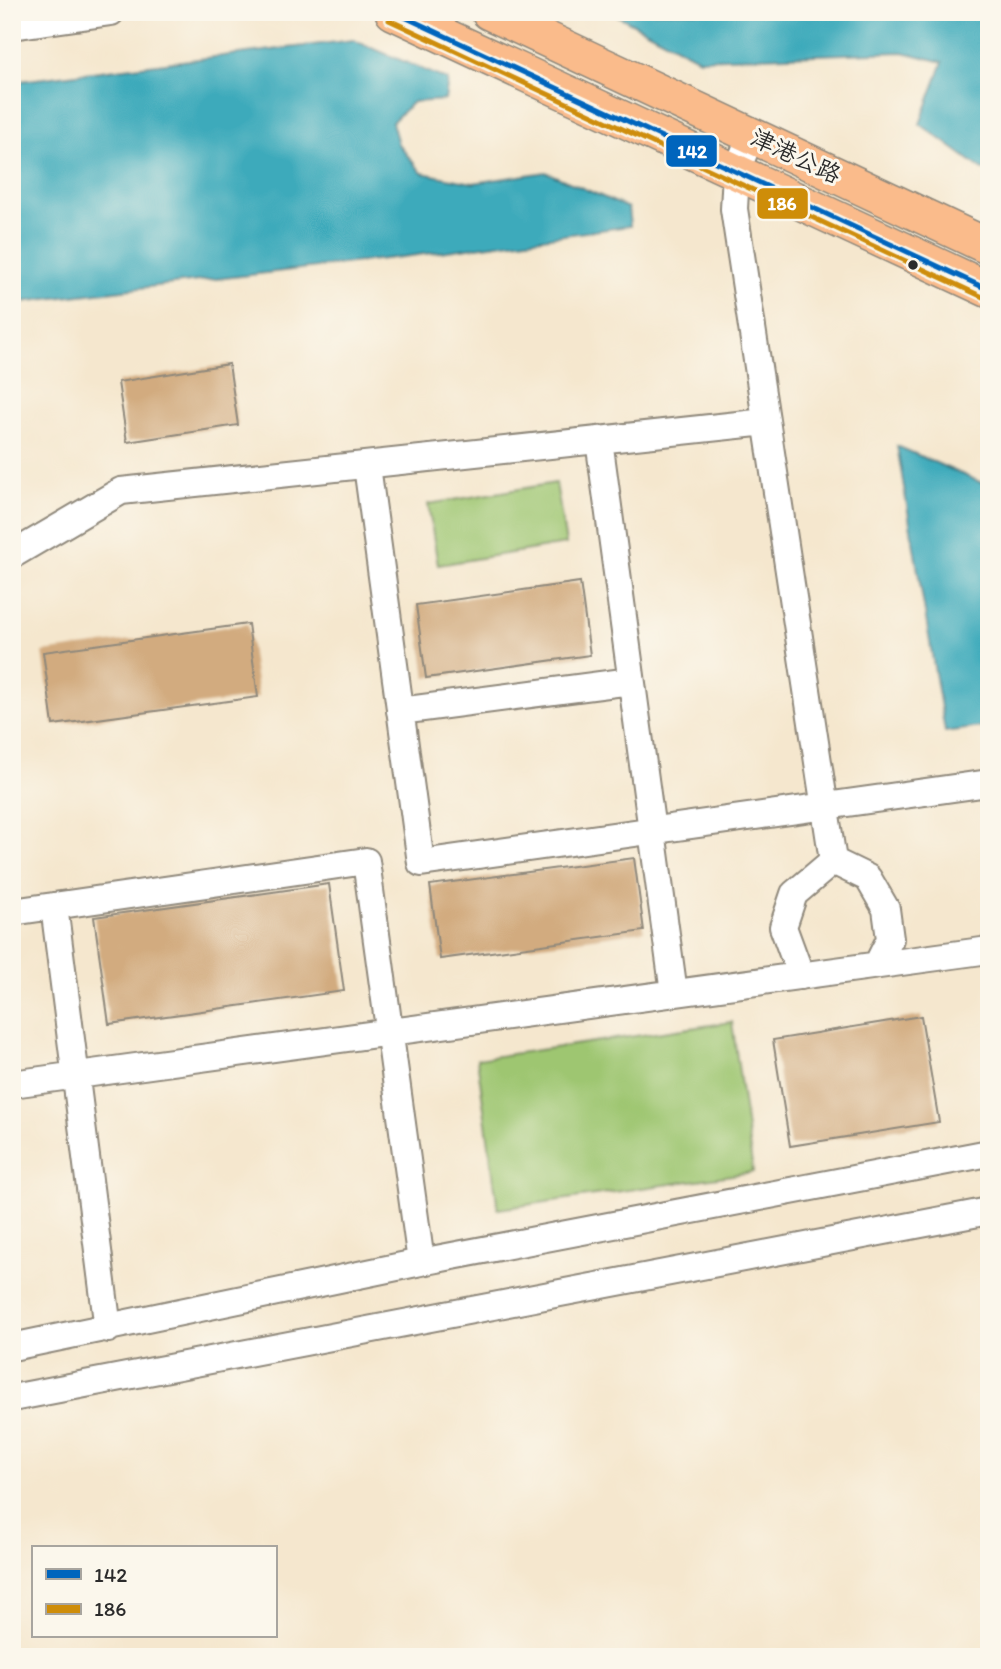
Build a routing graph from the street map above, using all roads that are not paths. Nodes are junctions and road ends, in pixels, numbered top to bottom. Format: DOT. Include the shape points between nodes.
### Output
graph roads {
  1 [pos="111,12"];
  2 [pos="393,12"];
  3 [pos="489,12"];
  4 [pos="12,26"];
  5 [pos="751,136"];
  6 [pos="736,172"];
  7 [pos="989,247"];
  8 [pos="989,290"];
  9 [pos="766,422"];
  10 [pos="599,440"];
  11 [pos="367,466"];
  12 [pos="12,555"];
  13 [pos="631,681"];
  14 [pos="400,711"];
  15 [pos="989,783"];
  16 [pos="825,806"];
  17 [pos="652,830"];
  18 [pos="833,861"];
  19 [pos="54,906"];
  20 [pos="12,912"];
  21 [pos="989,950"];
  22 [pos="877,965"];
  23 [pos="802,976"];
  24 [pos="674,993"];
  25 [pos="389,1032"];
  26 [pos="75,1075"];
  27 [pos="12,1084"];
  28 [pos="989,1153"];
  29 [pos="989,1211"];
  30 [pos="421,1262"];
  31 [pos="108,1329"];
  32 [pos="12,1348"];
  33 [pos="12,1398"];
  1 -- 4 [label="street"];
  2 -- 6 [label="main road, 津港公路"];
  3 -- 5 [label="main road, 津港公路"];
  5 -- 6 [label="street"];
  5 -- 7 [label="main road, 津港公路"];
  6 -- 8 [label="main road, 津港公路"];
  6 -- 9 [label="street" via="734,209"];
  9 -- 10 [label="street"];
  9 -- 16 [label="street"];
  10 -- 11 [label="street"];
  10 -- 13 [label="street"];
  11 -- 12 [label="street" via="121,491"];
  11 -- 14 [label="street"];
  13 -- 14 [label="street"];
  13 -- 17 [label="street"];
  14 -- 17 [label="street" via="421,863"];
  15 -- 16 [label="street"];
  16 -- 17 [label="street"];
  16 -- 18 [label="street"];
  17 -- 24 [label="street"];
  18 -- 22 [label="street" via="868,878 886,909 890,939"];
  18 -- 23 [label="street" via="794,894 783,927"];
  19 -- 20 [label="street"];
  19 -- 25 [label="street" via="366,861"];
  19 -- 26 [label="street"];
  21 -- 22 [label="street"];
  22 -- 23 [label="street"];
  23 -- 24 [label="street"];
  24 -- 25 [label="street"];
  25 -- 26 [label="street"];
  25 -- 30 [label="street"];
  26 -- 27 [label="street"];
  26 -- 31 [label="street"];
  28 -- 30 [label="street"];
  29 -- 33 [label="street"];
  30 -- 31 [label="street"];
  31 -- 32 [label="street"];
}
